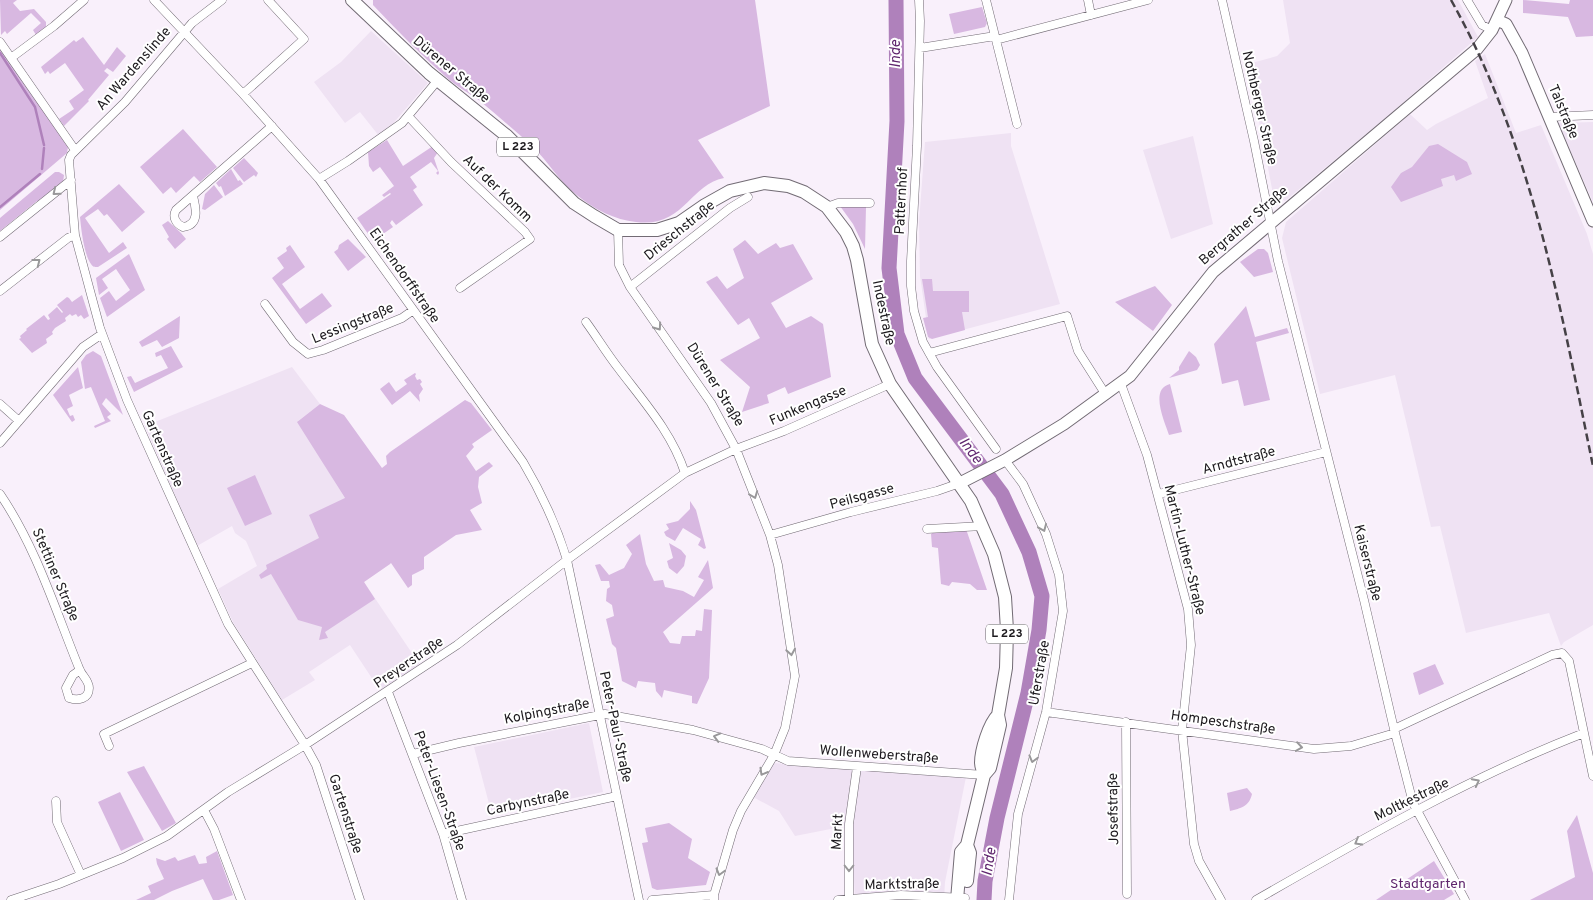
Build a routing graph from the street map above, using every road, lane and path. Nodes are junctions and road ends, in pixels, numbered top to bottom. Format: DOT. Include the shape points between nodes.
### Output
graph roads {
  1 [pos="84,0"];
  2 [pos="154,0"];
  3 [pos="222,0"];
  4 [pos="268,0"];
  5 [pos="352,0"];
  6 [pos="919,0"];
  7 [pos="986,0"];
  8 [pos="1088,0"];
  9 [pos="1148,0"];
  10 [pos="1222,0"];
  11 [pos="1467,0"];
  12 [pos="1506,0"];
  13 [pos="1091,15"];
  14 [pos="1494,25"];
  15 [pos="183,32"];
  16 [pos="996,38"];
  17 [pos="0,42"];
  18 [pos="920,48"];
  19 [pos="11,58"];
  20 [pos="438,80"];
  21 [pos="243,94"];
  22 [pos="1593,115"];
  23 [pos="409,117"];
  24 [pos="1550,117"];
  25 [pos="1017,124"];
  26 [pos="272,126"];
  27 [pos="75,150"];
  28 [pos="69,160"];
  29 [pos="319,179"];
  30 [pos="71,180"];
  31 [pos="193,196"];
  32 [pos="748,197"];
  33 [pos="870,203"];
  34 [pos="827,207"];
  35 [pos="1593,221"];
  36 [pos="1270,223"];
  37 [pos="618,230"];
  38 [pos="75,236"];
  39 [pos="0,237"];
  40 [pos="630,287"];
  41 [pos="460,288"];
  42 [pos="0,291"];
  43 [pos="265,304"];
  44 [pos="412,311"];
  45 [pos="586,322"];
  46 [pos="102,334"];
  47 [pos="929,353"];
  48 [pos="890,384"];
  49 [pos="1121,384"];
  50 [pos="1106,395"];
  51 [pos="0,404"];
  52 [pos="19,421"];
  53 [pos="0,444"];
  54 [pos="736,449"];
  55 [pos="996,449"];
  56 [pos="1326,452"];
  57 [pos="1001,462"];
  58 [pos="686,473"];
  59 [pos="965,480"];
  60 [pos="0,494"];
  61 [pos="1159,494"];
  62 [pos="983,526"];
  63 [pos="927,529"];
  64 [pos="770,535"];
  65 [pos="567,560"];
  66 [pos="252,663"];
  67 [pos="80,670"];
  68 [pos="388,692"];
  69 [pos="1046,712"];
  70 [pos="599,715"];
  71 [pos="1126,722"];
  72 [pos="1182,730"];
  73 [pos="1394,731"];
  74 [pos="1584,733"];
  75 [pos="305,745"];
  76 [pos="109,746"];
  77 [pos="413,754"];
  78 [pos="774,755"];
  79 [pos="857,767"];
  80 [pos="984,775"];
  81 [pos="1593,776"];
  82 [pos="617,796"];
  83 [pos="56,801"];
  84 [pos="204,810"];
  85 [pos="1416,811"];
  86 [pos="443,834"];
  87 [pos="81,875"];
  88 [pos="1127,894"];
  89 [pos="714,897"];
  90 [pos="849,899"];
  91 [pos="961,899"];
  92 [pos="11,900"];
  93 [pos="240,900"];
  94 [pos="360,900"];
  95 [pos="462,900"];
  96 [pos="639,900"];
  97 [pos="652,900"];
  98 [pos="838,900"];
  99 [pos="1009,900"];
  100 [pos="1221,900"];
  101 [pos="1256,900"];
  102 [pos="1465,900"];
  1 -- 19 [label="street"];
  2 -- 15 [label="street, Eichendorffstraße"];
  3 -- 15 [label="street, An Wardenslinde"];
  4 -- 21 [label="street" via="304,39"];
  5 -- 20 [label="main road, Dürener Straße / L 223"];
  6 -- 18 [label="street, Patternhof"];
  7 -- 16 [label="street"];
  8 -- 13 [label="street"];
  9 -- 13 [label="street"];
  10 -- 36 [label="street, Nothberger Straße"];
  11 -- 14 [label="street" via="1482,25"];
  12 -- 14 [label="main road, Bergrather Straße"];
  13 -- 16 [label="street"];
  14 -- 24 [label="main road, Talstraße" via="1506,24"];
  14 -- 36 [label="main road, Bergrather Straße" via="1477,49"];
  15 -- 21 [label="street, Eichendorffstraße"];
  15 -- 27 [label="street, An Wardenslinde" via="125,102"];
  16 -- 18 [label="street"];
  16 -- 25 [label="street"];
  17 -- 19 [label="street"];
  18 -- 47 [label="street, Patternhof" via="911,286 914,311"];
  19 -- 27 [label="street"];
  20 -- 23 [label="street"];
  20 -- 37 [label="main road, Dürener Straße / L 223" via="507,136 574,203"];
  21 -- 26 [label="street, Eichendorffstraße"];
  22 -- 24 [label="street"];
  23 -- 29 [label="street"];
  23 -- 41 [label="street, Auf der Komm" via="530,240"];
  24 -- 35 [label="main road, Talstraße"];
  26 -- 29 [label="street, Eichendorffstraße"];
  26 -- 31 [label="street"];
  27 -- 28 [label="street, An Wardenslinde"];
  28 -- 30 [label="street, Gartenstraße"];
  29 -- 44 [label="street, Eichendorffstraße"];
  30 -- 38 [label="street, Gartenstraße"];
  30 -- 39 [label="street, one-way"];
  32 -- 40 [label="street, Drieschstraße"];
  33 -- 34 [label="street" via="838,203"];
  34 -- 37 [label="main road, Indestraße / L 223" via="811,195 788,186 753,184 724,194 677,224 657,230"];
  34 -- 48 [label="main road, Indestraße / L 223" via="846,232 857,260 872,344"];
  36 -- 49 [label="main road, Bergrather Straße" via="1209,275 1136,370"];
  36 -- 56 [label="street, Kaiserstraße"];
  37 -- 40 [label="street, Dürener Straße" via="619,265"];
  42 -- 38 [label="street, one-way" via="68,238"];
  38 -- 46 [label="street, Gartenstraße"];
  40 -- 54 [label="street, Dürener Straße, one-way" via="706,396"];
  43 -- 44 [label="street, Lessingstraße" via="293,342 308,354 402,318"];
  44 -- 65 [label="street, Eichendorffstraße" via="522,462 541,493"];
  45 -- 58 [label="street" via="646,402 667,434"];
  46 -- 52 [label="street" via="83,347"];
  46 -- 66 [label="street, Gartenstraße" via="126,400 221,609"];
  47 -- 50 [label="street" via="1067,316 1078,352"];
  47 -- 55 [label="street, Patternhof"];
  48 -- 54 [label="street, Funkengasse"];
  48 -- 59 [label="main road, Indestraße / L 223"];
  49 -- 50 [label="main road, Bergrather Straße"];
  49 -- 61 [label="street, Martin-Luther-Straße"];
  50 -- 57 [label="main road, Bergrather Straße"];
  51 -- 52 [label="street"];
  52 -- 53 [label="street"];
  54 -- 58 [label="street, Preyerstraße"];
  54 -- 64 [label="street, Dürener Straße, one-way"];
  56 -- 61 [label="street, Arndtstraße"];
  56 -- 73 [label="street, Kaiserstraße"];
  57 -- 59 [label="main road, Bergrather Straße"];
  57 -- 69 [label="street, Uferstraße, one-way" via="1017,475 1026,491 1046,534 1059,575 1063,611"];
  58 -- 65 [label="street, Preyerstraße"];
  59 -- 62 [label="main road, Indestraße / L 223"];
  59 -- 64 [label="street, Peilsgasse" via="937,491"];
  60 -- 67 [label="street, Stettiner Straße" via="21,527"];
  61 -- 72 [label="street, Martin-Luther-Straße" via="1188,609 1191,645"];
  62 -- 63 [label="street"];
  62 -- 80 [label="main road, Indestraße / L 223" via="1005,598 1008,630 998,715 1000,725 992,762"];
  64 -- 78 [label="street, Dürener Straße, one-way" via="778,565 795,676 785,728"];
  65 -- 68 [label="street, Preyerstraße" via="457,645"];
  65 -- 70 [label="street, Peter-Paul-Straße"];
  66 -- 75 [label="street, Gartenstraße"];
  66 -- 76 [label="street" via="104,734"];
  68 -- 75 [label="street, Preyerstraße"];
  68 -- 77 [label="street, Peter-Liesen-Straße"];
  69 -- 71 [label="street, Hompeschstraße"];
  69 -- 99 [label="street, Uferstraße, one-way" via="1018,814"];
  70 -- 77 [label="street, Kolpingstraße"];
  78 -- 70 [label="street, Kolpingstraße, one-way" via="692,730"];
  70 -- 82 [label="street, Peter-Paul-Straße"];
  71 -- 72 [label="street, Hompeschstraße"];
  71 -- 88 [label="street, Josefstraße"];
  72 -- 73 [label="street, Hompeschstraße, one-way" via="1314,749 1351,746"];
  72 -- 100 [label="street, Martin-Luther-Straße" via="1194,844"];
  73 -- 74 [label="street, Hompeschstraße" via="1558,653 1564,654 1569,661"];
  73 -- 85 [label="street, Kaiserstraße"];
  74 -- 81 [label="street"];
  85 -- 74 [label="street, Moltkestraße, one-way"];
  75 -- 84 [label="street, Preyerstraße"];
  75 -- 94 [label="street, Gartenstraße" via="321,780"];
  77 -- 86 [label="street, Peter-Liesen-Straße"];
  78 -- 79 [label="street, Wollenweberstraße" via="788,761"];
  78 -- 89 [label="street, Dürener Straße, one-way" via="741,811"];
  79 -- 80 [label="street, Wollenweberstraße"];
  79 -- 90 [label="street, Markt, one-way" via="849,824"];
  80 -- 91 [label="main road, Indestraße / L 223" via="967,845 961,852"];
  82 -- 86 [label="street, Carbynstraße"];
  82 -- 96 [label="street, Peter-Paul-Straße"];
  83 -- 87 [label="street" via="57,822"];
  84 -- 87 [label="street, Preyerstraße" via="167,836"];
  84 -- 93 [label="street"];
  85 -- 101 [label="street, Moltkestraße, one-way"];
  85 -- 102 [label="street, Kaiserstraße"];
  86 -- 95 [label="street, Peter-Liesen-Straße"];
  87 -- 92 [label="street, Preyerstraße"];
  89 -- 97 [label="street"];
  90 -- 91 [label="street, Marktstraße" via="902,895"];
  90 -- 98 [label="street, Marktstraße"];
}
